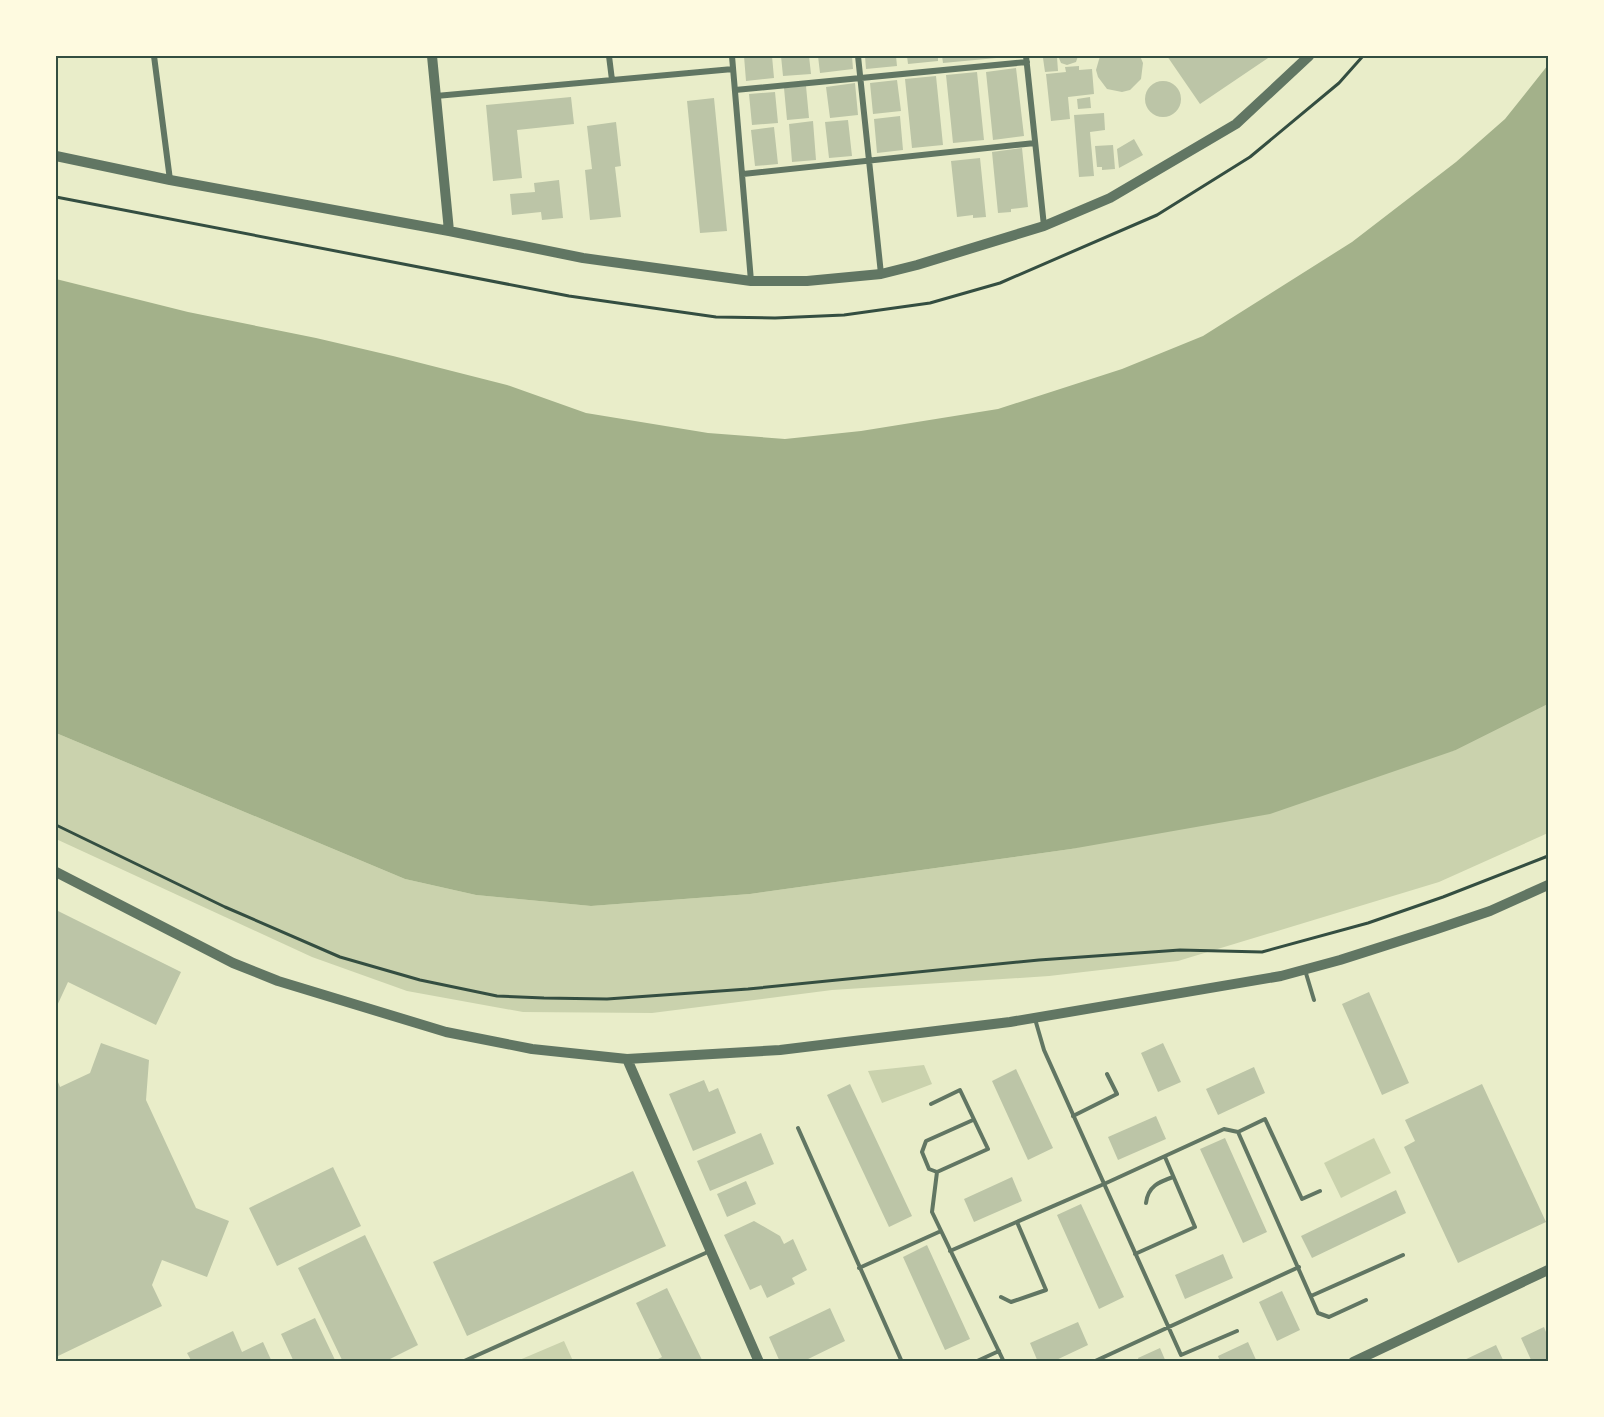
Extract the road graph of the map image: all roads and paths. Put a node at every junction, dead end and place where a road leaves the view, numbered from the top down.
1 (154, 56) edge
2 (432, 56) edge
3 (609, 56) edge
4 (732, 56) edge
5 (858, 56) edge
6 (1309, 56) edge
7 (1363, 56) edge
8 (1027, 59) edge
9 (733, 69) junction
10 (860, 78) junction
11 (612, 80) junction
12 (735, 90) junction
13 (436, 96) junction
14 (1035, 143) junction
15 (56, 156) edge
16 (869, 161) junction
17 (743, 174) junction
18 (170, 180) junction
19 (56, 197) edge
20 (1044, 226) junction
21 (449, 231) junction
22 (881, 274) junction
23 (751, 281) junction
24 (56, 825) edge
25 (1548, 856) edge
26 (56, 872) edge
27 (1548, 885) edge
28 (1305, 970) junction
29 (1314, 1000) dead end
30 (1034, 1019) junction
31 (627, 1059) junction
32 (1107, 1074) dead end
33 (931, 1104) dead end
34 (1074, 1116) junction
35 (974, 1120) junction
36 (798, 1128) dead end
37 (1238, 1132) junction
38 (1164, 1156) junction
39 (937, 1172) junction
40 (1173, 1177) junction
41 (1104, 1184) junction
42 (1320, 1191) dead end
43 (1146, 1203) dead end
44 (1017, 1222) junction
45 (941, 1231) junction
46 (710, 1251) junction
47 (950, 1251) junction
48 (1135, 1254) junction
49 (1403, 1255) dead end
50 (1299, 1267) junction
51 (859, 1268) junction
52 (1548, 1270) edge
53 (1311, 1296) junction
54 (1000, 1297) dead end
55 (1366, 1300) dead end
56 (1168, 1328) junction
57 (1237, 1331) dead end
58 (999, 1351) junction
59 (462, 1362) edge
60 (759, 1362) edge
61 (902, 1362) edge
62 (975, 1362) edge
63 (1004, 1362) edge
64 (1093, 1362) edge
65 (1353, 1362) edge

1 - 18 street
2 - 13 street
3 - 11 street
4 - 9 street
5 - 10 street
6 - 20 street
7 - 19 path
8 - 10 street
8 - 14 street
9 - 11 street
9 - 12 street
10 - 12 street
10 - 16 street
11 - 13 street
12 - 17 street
13 - 21 street
14 - 16 street
14 - 20 street
15 - 18 street
16 - 17 street
16 - 22 street
17 - 23 street
18 - 21 street
20 - 22 street
21 - 23 street
22 - 23 street
24 - 25 path
26 - 31 street
27 - 28 street
28 - 29 lane
28 - 30 street
30 - 31 street
30 - 34 lane
31 - 46 street
32 - 34 lane
33 - 35 lane
34 - 41 lane
35 - 39 lane
35 - 39 lane
36 - 51 lane
37 - 38 lane
37 - 42 lane
37 - 50 lane
38 - 40 lane
38 - 41 lane
39 - 45 lane
40 - 43 lane
40 - 48 lane
41 - 44 lane
41 - 48 lane
44 - 47 lane
44 - 54 lane
45 - 47 lane
45 - 51 lane
46 - 59 lane
46 - 60 street
47 - 58 lane
48 - 56 lane
49 - 53 lane
50 - 53 lane
50 - 56 lane
51 - 61 lane
52 - 65 street
53 - 55 lane
56 - 57 lane
56 - 64 lane
58 - 62 lane
58 - 63 lane

